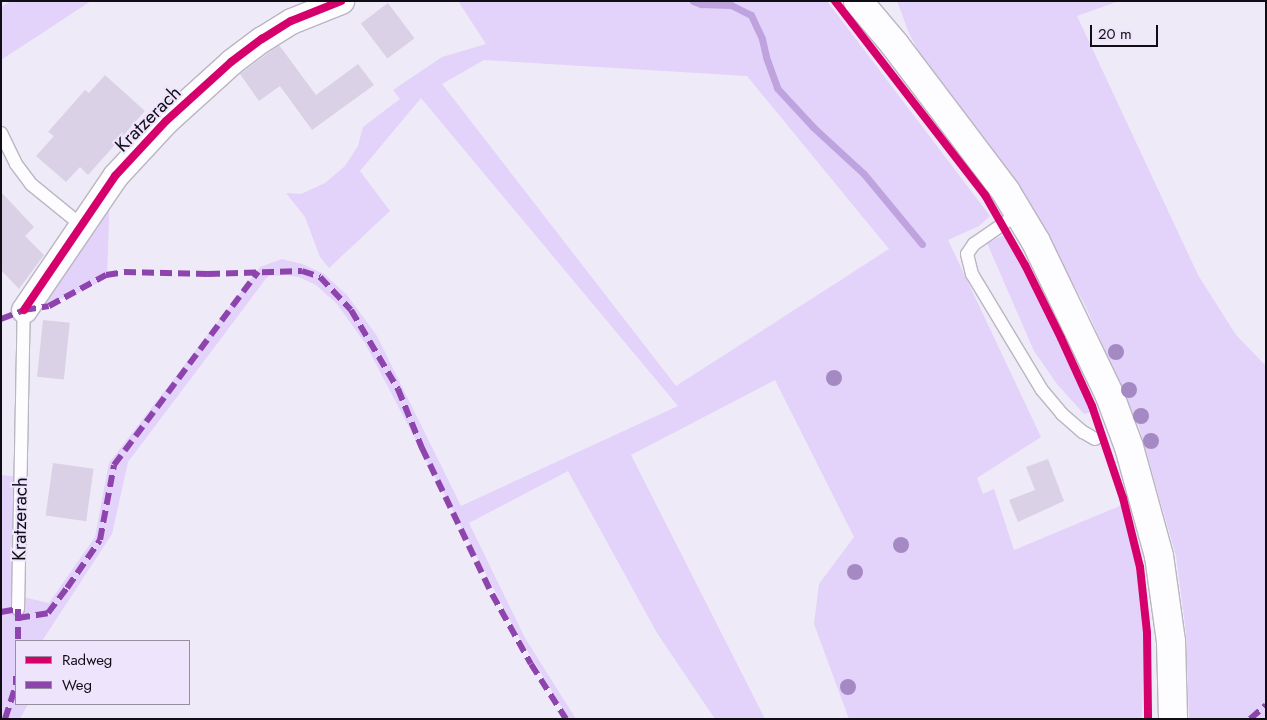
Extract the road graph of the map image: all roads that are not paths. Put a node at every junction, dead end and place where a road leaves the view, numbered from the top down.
1 (341, 1) edge
2 (858, 1) edge
3 (886, 1) edge
4 (895, 45) junction
5 (1, 133) edge
6 (1019, 213) junction
7 (80, 224) junction
8 (24, 310) joint
9 (1095, 439) dead end
10 (18, 609) dead end
11 (1173, 719) edge

1 - 7 street, Kratzerach
2 - 4 main road
3 - 4 main road
4 - 6 main road
5 - 7 lane
6 - 9 lane
6 - 11 main road
7 - 8 street, Kratzerach
8 - 10 lane, Kratzerach

